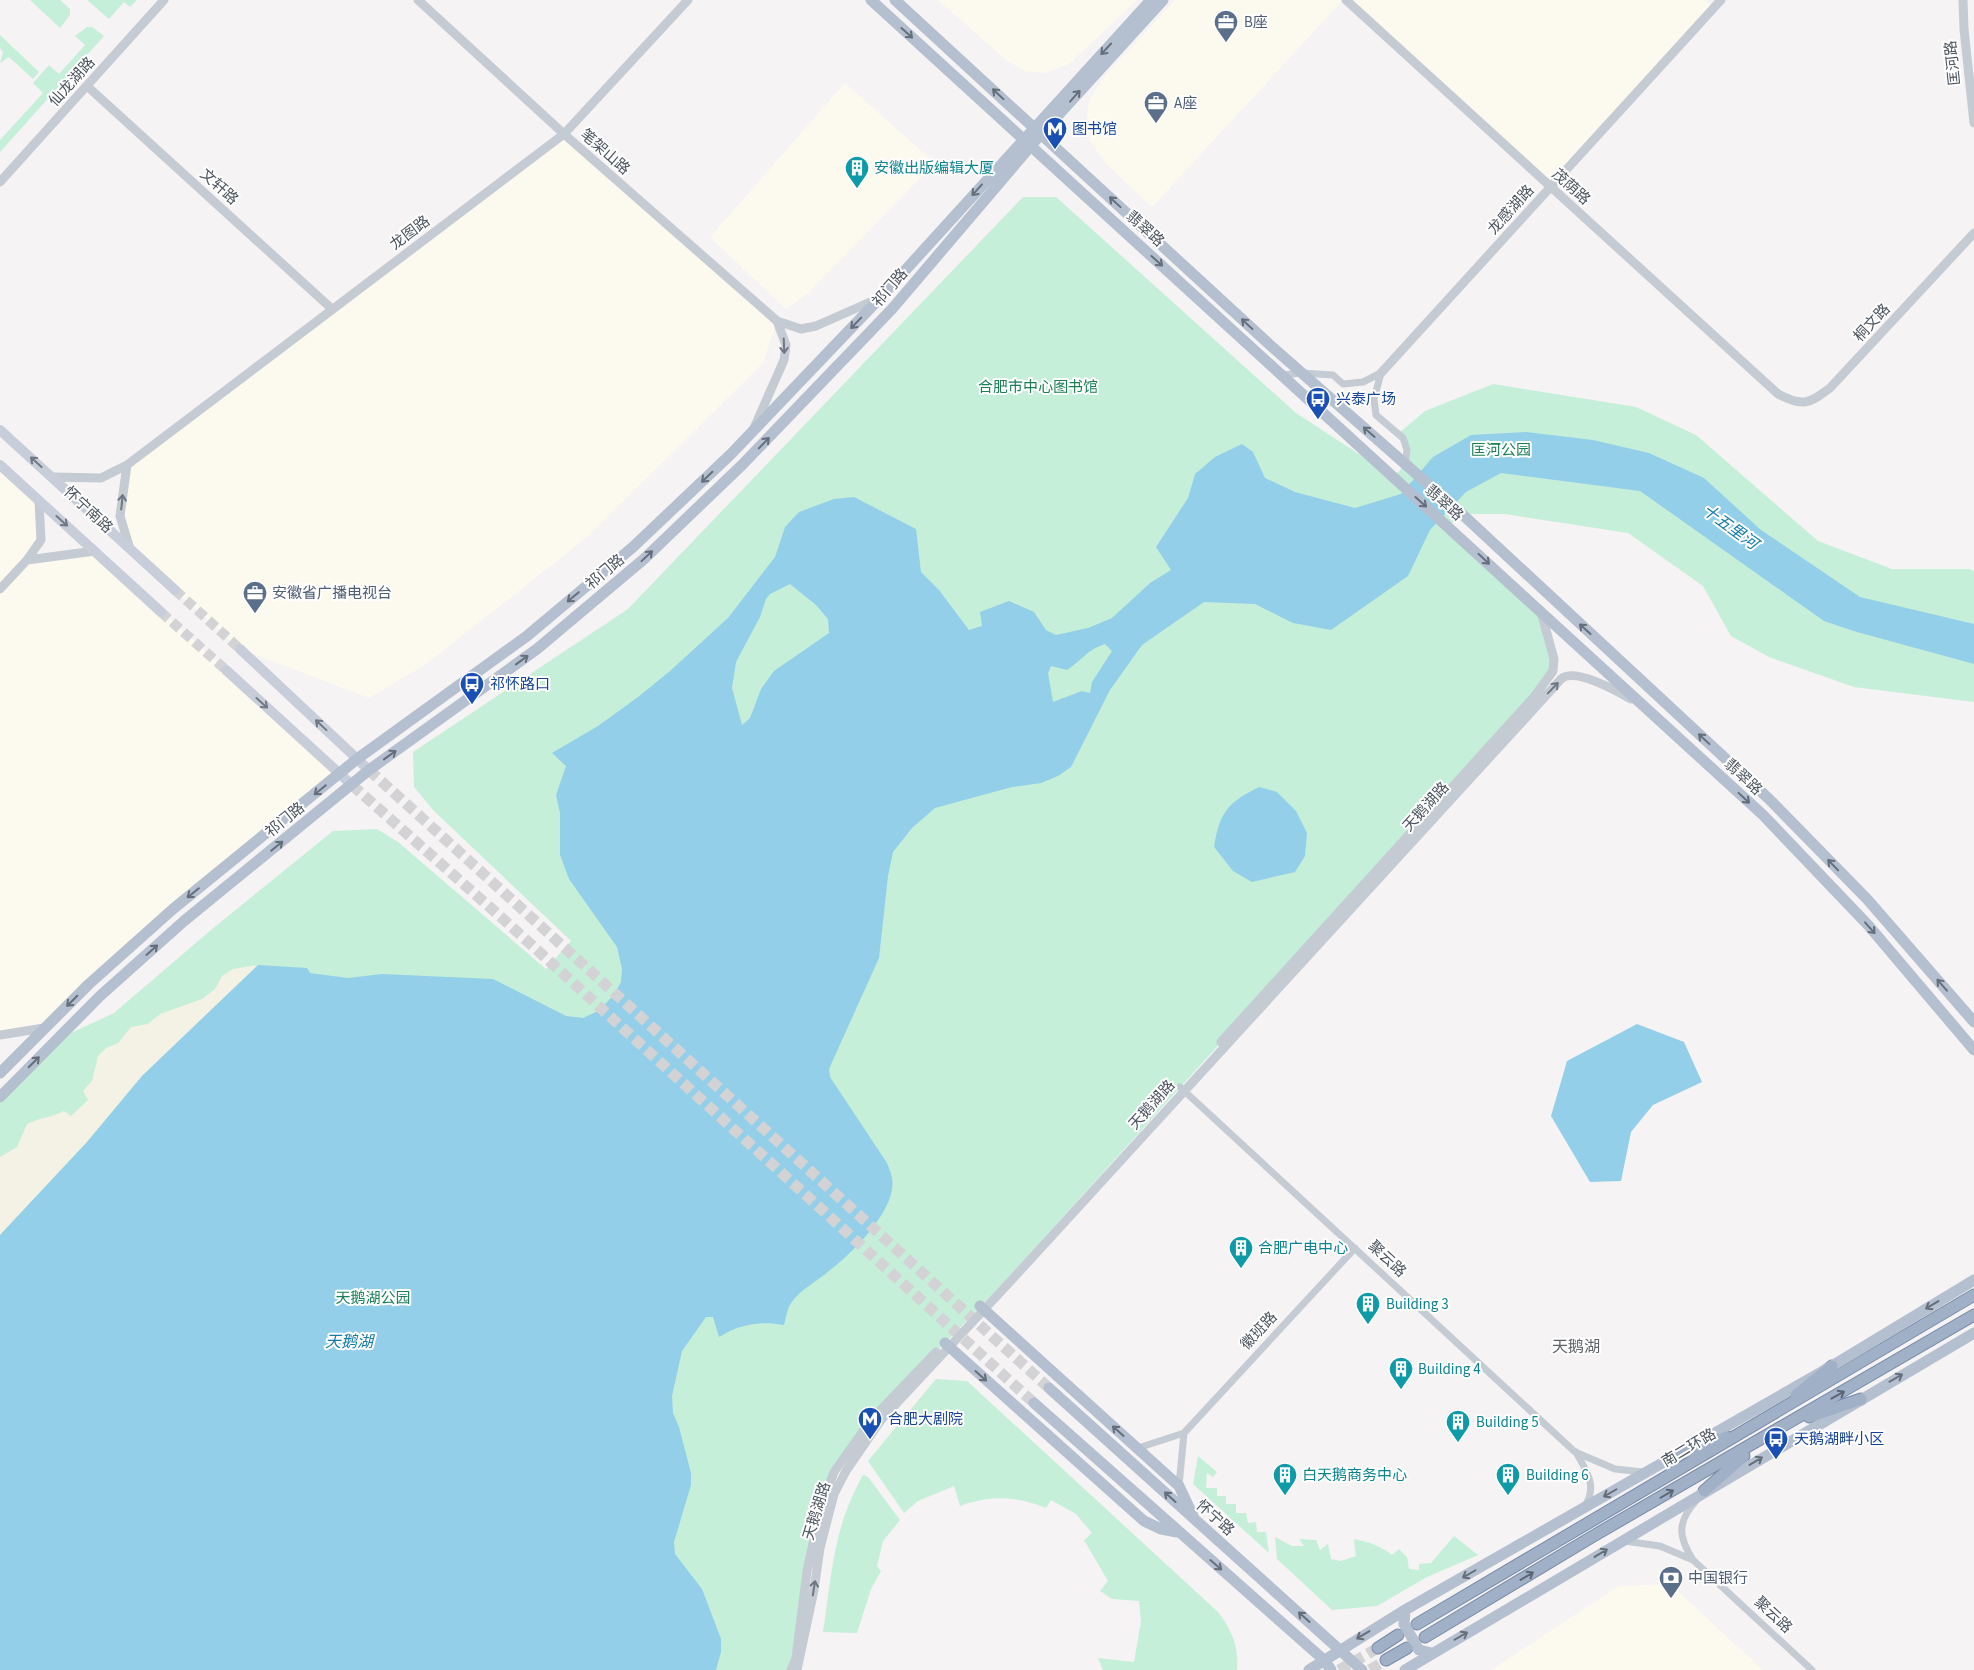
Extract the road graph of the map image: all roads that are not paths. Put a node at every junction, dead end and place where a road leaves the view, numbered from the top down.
1 (164, 0) edge
2 (418, 0) edge
3 (688, 0) edge
4 (871, 0) edge
5 (895, 0) edge
6 (1151, 0) edge
7 (1164, 0) edge
8 (1346, 0) edge
9 (1722, 0) edge
10 (1964, 0) edge
11 (87, 86) junction
12 (1974, 123) edge
13 (1037, 131) junction
14 (564, 134) junction
15 (1027, 142) junction
16 (0, 182) edge
17 (1550, 187) junction
18 (1974, 233) edge
19 (880, 298) junction
20 (332, 309) junction
21 (777, 321) junction
22 (1381, 372) junction
23 (1302, 373) junction
24 (1283, 375) junction
25 (1778, 394) joint
26 (0, 430) edge
27 (752, 431) junction
28 (1406, 464) junction
29 (0, 465) edge
30 (127, 465) junction
31 (52, 477) junction
32 (39, 501) junction
33 (130, 550) junction
34 (95, 551) junction
35 (27, 560) junction
36 (0, 589) edge
37 (175, 590) tunnel mouth
38 (161, 612) tunnel mouth
39 (1541, 612) junction
40 (240, 649) tunnel mouth
41 (226, 670) tunnel mouth
42 (1646, 708) junction
43 (357, 759) junction
44 (369, 770) junction
45 (340, 774) junction
46 (352, 785) junction
47 (1974, 1022) edge
48 (44, 1028) junction
49 (0, 1035) edge
50 (1974, 1050) edge
51 (0, 1073) edge
52 (1182, 1088) junction
53 (0, 1097) edge
54 (1355, 1248) junction
55 (1974, 1280) edge
56 (1974, 1295) edge
57 (982, 1308) junction
58 (1974, 1316) edge
59 (1974, 1333) edge
60 (947, 1345) junction
61 (1832, 1366) junction
62 (1049, 1388) tunnel mouth
63 (1861, 1399) junction
64 (1034, 1403) tunnel mouth
65 (1763, 1421) junction
66 (1752, 1428) junction
67 (1777, 1429) junction
68 (1184, 1433) junction
69 (1763, 1439) junction
70 (1138, 1448) junction
71 (1575, 1452) junction
72 (1674, 1456) junction
73 (1647, 1472) junction
74 (1178, 1486) junction
75 (1704, 1492) junction
76 (1582, 1509) junction
77 (1194, 1519) junction
78 (1179, 1533) junction
79 (1621, 1541) junction
80 (1693, 1560) junction
81 (1405, 1610) junction
82 (1417, 1624) dead end
83 (1398, 1635) dead end
84 (1425, 1637) dead end
85 (1378, 1648) tunnel mouth
86 (1407, 1648) dead end
87 (1340, 1649) junction
88 (1432, 1653) junction
89 (1324, 1660) junction
90 (1386, 1660) tunnel mouth
91 (791, 1670) edge
92 (797, 1670) edge
93 (1309, 1670) edge
94 (1331, 1670) edge
95 (1362, 1670) edge
96 (1405, 1670) edge
97 (1812, 1670) edge

1 - 11 street, 仙龙湖路
2 - 14 street, 笔架山路
3 - 14 street, 龙图路
4 -> 15 main road, 翡翠路
13 -> 5 main road, 翡翠路
6 -> 13 main road, 祁门路
13 -> 7 main road, 祁门路
8 - 17 street, 茂荫路
9 - 17 street, 龙感湖路
10 - 12 street, 匡河路
11 - 16 street, 仙龙湖路
11 - 20 street, 文轩路
13 - 15 main road, 祁门路
23 -> 13 main road, 翡翠路
14 - 20 street, 龙图路
14 - 21 street, 笔架山路
15 -> 19 main road, 祁门路
15 -> 24 main road, 翡翠路
44 -> 15 main road, 祁门路
17 - 22 street, 龙感湖路
17 - 25 street, 茂荫路
18 - 25 street, 桐文路
19 - 21 street
19 -> 27 main road, 祁门路
20 - 30 street, 龙图路
21 -> 27 street
22 - 23 street
22 - 28 street
23 - 24 street
28 -> 23 main road, 翡翠路
24 -> 39 main road, 翡翠路
31 -> 26 main road, 怀宁南路
27 -> 43 main road, 祁门路
47 -> 28 main road, 翡翠路
29 - 32 main road, 怀宁南路
30 - 31 street, 龙图路
33 -> 30 street
31 - 33 main road, 怀宁南路
32 -> 34 main road, 怀宁南路
32 - 35 street
33 - 37 main road, 怀宁南路
34 - 35 street
34 - 38 main road, 怀宁南路
35 - 36 street
39 - 42 main road, 翡翠路
39 - 52 street, 天鹅湖路
43 -> 40 main road
41 -> 45 main road
42 -> 50 main road, 翡翠路
52 -> 42 street, 天鹅湖路
43 - 44 main road
43 - 45 main road, 祁门路
44 - 46 main road, 祁门路
45 - 46 main road
45 -> 48 main road, 祁门路
53 -> 46 main road, 祁门路
48 - 49 street
48 - 51 main road, 祁门路
52 - 54 street, 聚云路
52 - 57 street, 天鹅湖路
54 - 68 street, 徽班路
54 - 71 street, 聚云路
55 -> 61 main road
56 - 65 highway, 南二环路
57 - 60 street, 天鹅湖路
70 -> 57 main road
67 -> 58 highway, 南二环路
63 -> 59 main road
60 -> 78 main road
60 - 91 street, 天鹅湖路
92 -> 60 street, 天鹅湖路
61 - 65 highway
61 - 72 main road
77 -> 62 main road, 怀宁路
63 - 67 highway
75 -> 63 main road
64 - 78 main road
65 - 66 highway, 南二环路
66 - 72 highway
66 - 82 highway, 南二环路
67 - 69 highway, 南二环路
68 - 70 street, 徽班路
68 - 74 street
69 - 75 highway
84 -> 69 highway, 南二环路
70 - 74 main road
71 - 73 street, 聚云路
71 - 76 street, 聚云路
72 - 73 main road
73 -> 76 main road
74 - 77 main road
75 - 79 main road
75 - 80 street
76 -> 81 main road
87 -> 77 main road, 怀宁路
78 -> 89 main road
79 - 80 street
88 -> 79 main road
80 - 97 street, 聚云路
81 -> 87 main road
81 - 88 main road
83 - 85 highway
86 - 90 highway
87 - 89 main road
87 - 95 main road, 怀宁路
88 - 96 main road
89 - 93 main road
89 - 94 main road

